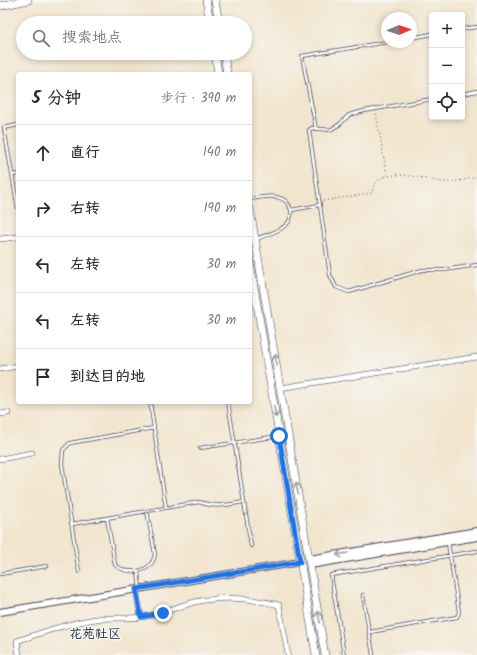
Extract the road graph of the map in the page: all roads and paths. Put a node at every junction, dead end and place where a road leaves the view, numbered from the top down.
1 (28, 0) edge
2 (206, 0) edge
3 (215, 0) edge
4 (0, 6) edge
5 (209, 16) edge
6 (218, 16) edge
7 (477, 27) edge
8 (465, 29) edge
9 (429, 35) edge
10 (417, 37) edge
11 (381, 43) edge
12 (216, 60) edge
13 (225, 60) edge
14 (218, 72) edge
15 (227, 72) edge
16 (477, 91) edge
17 (465, 93) edge
18 (429, 100) edge
19 (376, 109) junction
20 (16, 125) edge
21 (316, 129) junction
22 (12, 174) junction
23 (16, 174) edge
24 (387, 175) junction
25 (477, 177) edge
26 (16, 198) edge
27 (252, 199) edge
28 (320, 202) junction
29 (320, 206) junction
30 (291, 210) junction
31 (252, 221) edge
32 (16, 236) edge
33 (0, 239) edge
34 (255, 239) junction
35 (477, 265) edge
36 (252, 275) edge
37 (477, 357) edge
38 (16, 366) edge
39 (0, 369) edge
40 (280, 388) junction
41 (150, 404) edge
42 (228, 404) edge
43 (8, 413) dead end
44 (0, 414) edge
45 (154, 428) junction
46 (279, 436) junction
47 (234, 443) junction
48 (200, 448) dead end
49 (32, 453) dead end
50 (0, 459) edge
51 (244, 502) junction
52 (166, 508) junction
53 (147, 511) junction
54 (107, 518) junction
55 (72, 524) junction
56 (477, 531) edge
57 (477, 537) edge
58 (448, 542) junction
59 (251, 546) dead end
60 (477, 550) edge
61 (450, 555) junction
62 (300, 562) junction
63 (310, 562) junction
64 (47, 566) dead end
65 (80, 572) dead end
66 (138, 572) junction
67 (0, 574) edge
68 (138, 589) junction
69 (363, 595) dead end
70 (0, 612) edge
71 (141, 617) junction
72 (370, 632) junction
73 (19, 655) edge
74 (288, 655) edge
75 (316, 655) edge
76 (325, 655) edge
77 (344, 655) edge
78 (373, 655) edge

1 - 4 main road
2 - 5 main road
3 - 6 main road
7 - 8 lane
9 - 10 lane
11 - 21 lane
12 - 14 main road
13 - 15 main road
16 - 17 lane
18 - 19 lane
19 - 21 lane
19 - 24 path
20 - 22 lane
21 - 28 lane
22 - 23 lane
22 - 26 lane
24 - 25 path
24 - 28 path
27 - 30 lane
28 - 29 lane
29 - 30 lane
29 - 35 lane
30 - 34 lane
31 - 34 main road
32 - 33 street
40 -> 34 main road
36 -> 46 main road
37 - 40 street
38 - 39 street
63 -> 40 main road
41 - 45 lane
42 - 47 lane
43 - 44 street
45 - 52 lane
45 - 55 lane
46 - 47 lane
46 - 62 main road
47 - 48 lane
47 - 51 lane
49 - 50 street
51 - 52 lane
51 - 59 lane
52 - 53 lane
53 - 54 lane
53 - 66 lane
54 - 55 lane
54 - 66 lane
55 - 65 lane
56 -> 63 street
57 - 58 street
58 - 61 lane
58 - 63 street
60 - 61 lane
61 - 72 lane
61 - 77 lane
62 - 68 street
62 - 75 main road
76 -> 63 main road
64 - 67 lane
66 - 68 lane
68 - 70 street
68 - 71 street
69 - 72 lane
71 - 73 street
71 - 74 street
72 - 78 lane

